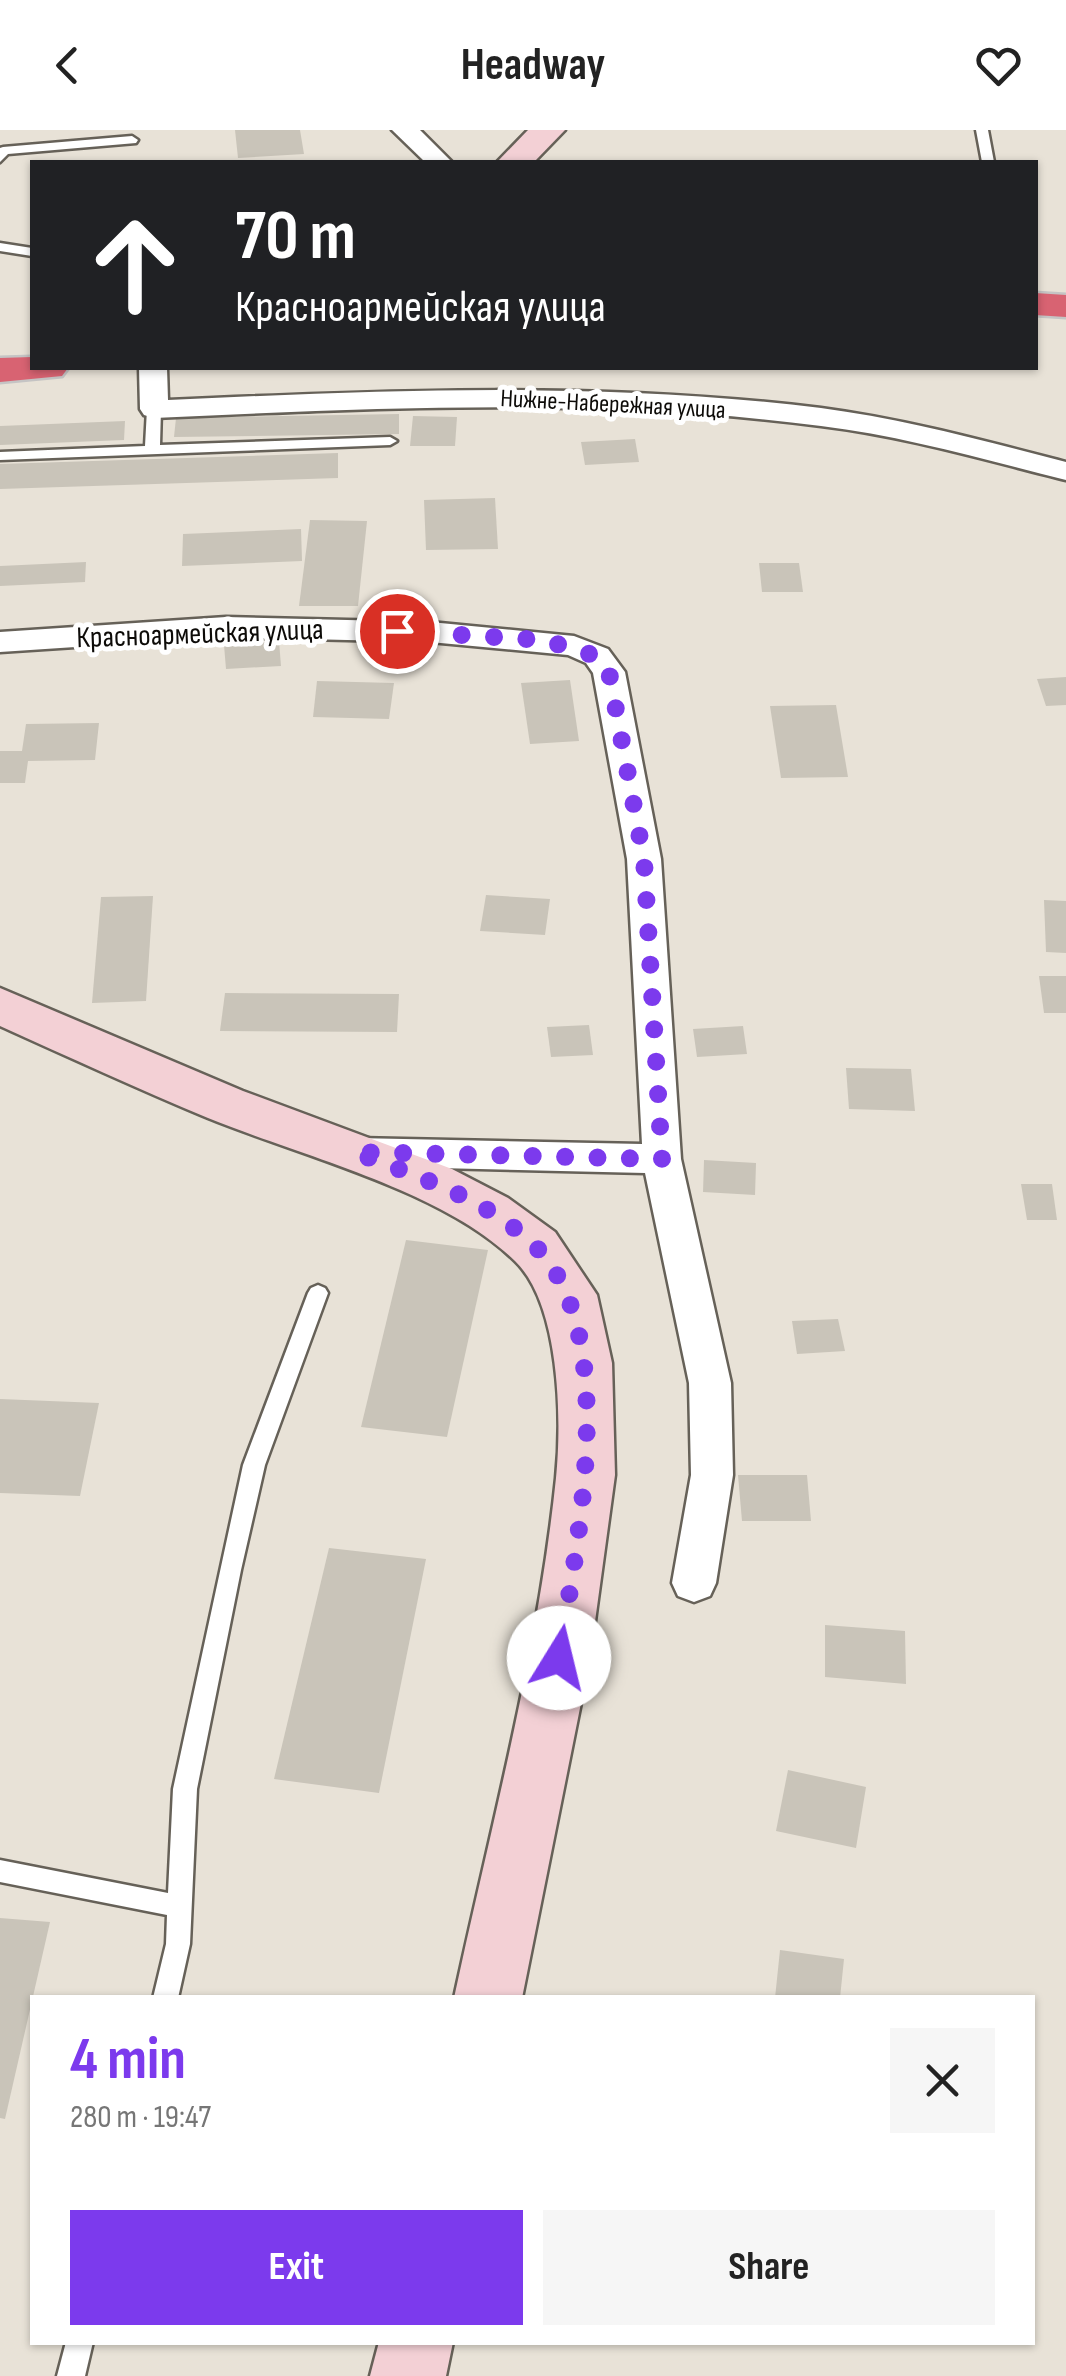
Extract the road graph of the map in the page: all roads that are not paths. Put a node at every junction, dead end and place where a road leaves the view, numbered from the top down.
1 (406, 130) edge
2 (548, 130) edge
3 (982, 130) edge
4 (132, 140) dead end
5 (0, 158) edge
6 (437, 160) edge
7 (516, 160) edge
8 (988, 160) edge
9 (0, 247) edge
10 (30, 252) edge
11 (1038, 304) edge
12 (1066, 306) edge
13 (1038, 337) edge
14 (1066, 339) edge
15 (30, 369) edge
16 (0, 370) edge
17 (153, 370) edge
18 (154, 408) junction
19 (390, 441) dead end
20 (152, 450) junction
21 (0, 456) edge
22 (1066, 471) edge
23 (0, 642) edge
24 (0, 1006) edge
25 (354, 1152) junction
26 (662, 1159) junction
27 (318, 1292) dead end
28 (694, 1583) dead end
29 (0, 1872) edge
30 (179, 1906) junction
31 (165, 1995) edge
32 (489, 1995) edge
33 (79, 2345) edge
34 (415, 2345) edge
35 (71, 2376) edge
36 (408, 2376) edge

1 - 6 street
2 - 7 street
3 - 8 lane
4 - 5 lane
9 - 10 lane
11 - 12 highway
13 - 14 highway
15 - 16 highway
17 - 18 street
18 - 20 lane
18 - 22 street, Нижне-Набережная улица
19 - 20 lane
20 - 21 lane
23 - 26 street, Красноармейская улица
24 - 25 street
25 - 26 street
25 - 32 street
26 - 28 street, Красноармейская улица
27 - 30 lane
29 - 30 lane
30 - 31 lane
33 - 35 lane
34 - 36 street

